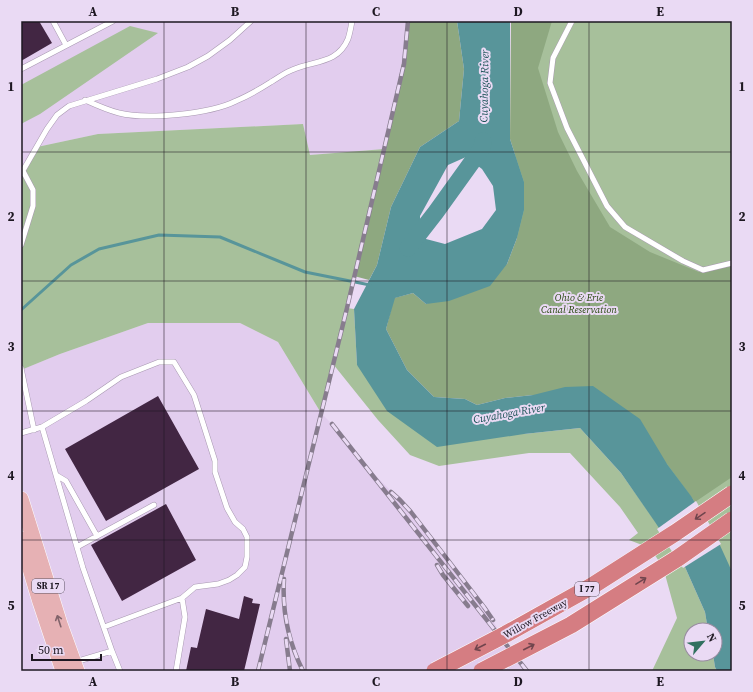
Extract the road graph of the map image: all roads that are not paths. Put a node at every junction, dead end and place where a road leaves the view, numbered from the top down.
1 (53, 21) edge
2 (113, 21) edge
3 (251, 21) edge
4 (352, 21) edge
5 (572, 21) edge
6 (66, 45) junction
7 (21, 69) edge
8 (85, 100) junction
9 (22, 172) edge
10 (21, 245) edge
11 (732, 263) edge
12 (21, 368) edge
13 (42, 427) junction
14 (34, 430) junction
15 (21, 433) edge
16 (56, 474) junction
17 (732, 494) edge
18 (21, 499) edge
19 (154, 505) dead end
20 (732, 520) edge
21 (97, 536) junction
22 (21, 540) edge
23 (77, 547) junction
24 (182, 598) junction
25 (104, 627) junction
26 (112, 651) junction
27 (69, 668) edge
28 (120, 671) edge
29 (176, 671) edge
30 (434, 671) edge
31 (482, 671) edge

1 - 6 lane
2 - 6 lane
3 - 8 lane
4 - 8 lane
5 - 11 lane
6 - 7 lane
8 - 9 lane
9 - 10 lane
12 - 14 lane
13 - 14 lane
13 - 16 lane
13 - 24 lane
14 - 15 lane
16 - 21 lane
16 - 23 lane
17 -> 30 highway, Willow Freeway / I 77, bridge
27 -> 18 main road, SR 17
19 - 21 lane
31 -> 20 highway, I 77, bridge
21 - 23 lane
22 - 27 main road, SR 17
23 - 25 lane
24 - 25 lane
24 - 29 lane
25 - 26 lane
26 - 27 lane
26 - 28 lane

